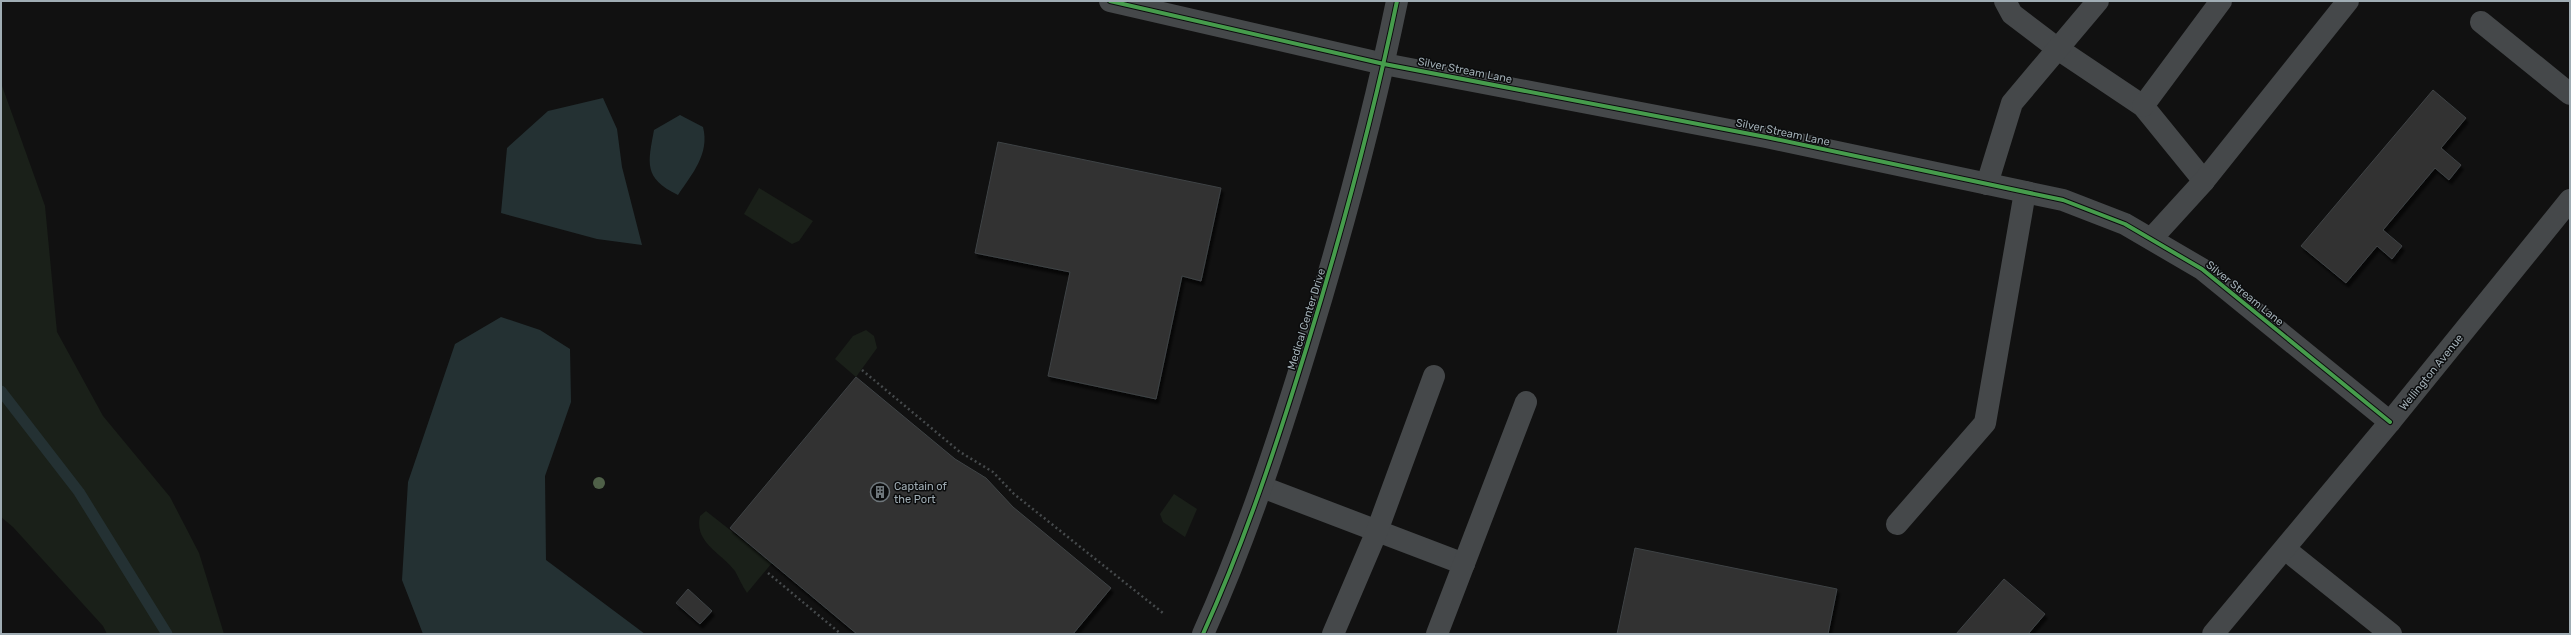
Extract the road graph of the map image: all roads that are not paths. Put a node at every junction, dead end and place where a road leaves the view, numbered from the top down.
1 (1110, 1) edge
2 (1397, 1) edge
3 (2005, 1) edge
4 (2098, 1) edge
5 (2221, 1) edge
6 (2348, 1) edge
7 (2481, 22) dead end
8 (2058, 49) junction
9 (1384, 64) junction
10 (2570, 94) edge
11 (2143, 106) junction
12 (2204, 181) junction
13 (1988, 184) junction
14 (2025, 192) junction
15 (2570, 200) edge
16 (2152, 238) junction
17 (1434, 376) dead end
18 (1526, 402) dead end
19 (2390, 422) junction
20 (1262, 487) junction
21 (1897, 524) dead end
22 (1377, 531) junction
23 (2285, 549) junction
24 (1464, 564) junction
25 (1203, 634) edge
26 (1332, 634) edge
27 (1437, 634) edge
28 (2213, 634) edge
29 (2390, 634) edge

1 - 9 street, Silver Stream Lane
2 - 9 street, Medical Center Drive
3 - 8 street
4 - 8 street
5 - 11 street
6 - 12 street
7 - 10 street
8 - 11 street
8 - 13 street
9 - 13 street, Silver Stream Lane
9 - 20 street, Medical Center Drive
11 - 12 street
12 - 16 street
13 - 14 street, Silver Stream Lane
14 - 16 street, Silver Stream Lane
14 - 21 street
15 - 19 street, Wellington Avenue
16 - 19 street, Silver Stream Lane
17 - 22 street
18 - 24 street
19 - 23 street, Wellington Avenue
20 - 22 street
20 - 25 street, Medical Center Drive
22 - 24 street
22 - 26 street
23 - 28 street, Wellington Avenue
23 - 29 street
24 - 27 street

